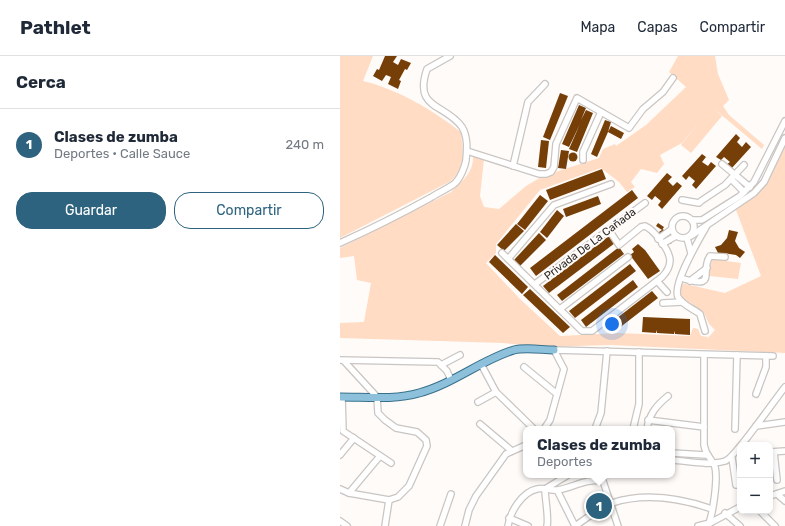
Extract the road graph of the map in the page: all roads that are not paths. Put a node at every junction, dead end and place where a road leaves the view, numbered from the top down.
1 (450, 56) edge
2 (673, 78) dead end
3 (544, 84) dead end
4 (601, 112) junction
5 (785, 121) edge
6 (785, 138) edge
7 (467, 151) junction
8 (583, 160) dead end
9 (722, 164) dead end
10 (744, 165) dead end
11 (513, 166) junction
12 (733, 177) junction
13 (611, 184) dead end
14 (750, 187) junction
15 (744, 192) junction
16 (682, 200) dead end
17 (645, 203) dead end
18 (692, 220) junction
19 (706, 225) junction
20 (672, 229) junction
21 (609, 230) junction
22 (676, 236) junction
23 (689, 237) junction
24 (658, 238) junction
25 (340, 243) edge
26 (662, 244) junction
27 (502, 253) dead end
28 (691, 253) junction
29 (628, 257) dead end
30 (725, 257) dead end
31 (508, 259) junction
32 (681, 278) junction
33 (657, 281) junction
34 (535, 284) junction
35 (667, 292) dead end
36 (682, 302) junction
37 (663, 303) dead end
38 (560, 309) junction
39 (705, 332) dead end
40 (554, 350) junction
41 (607, 351) junction
42 (639, 352) junction
43 (460, 355) dead end
44 (704, 355) junction
45 (737, 355) junction
46 (766, 356) junction
47 (773, 356) dead end
48 (342, 360) edge
49 (481, 364) junction
50 (441, 365) junction
51 (524, 366) dead end
52 (451, 380) junction
53 (785, 387) edge
54 (496, 392) junction
55 (557, 394) junction
56 (756, 394) dead end
57 (668, 396) dead end
58 (341, 397) edge
59 (377, 397) junction
60 (478, 402) dead end
61 (648, 420) junction
62 (784, 421) edge
63 (480, 424) dead end
64 (531, 426) edge
65 (546, 426) edge
66 (596, 426) edge
67 (634, 426) edge
68 (647, 426) edge
69 (756, 426) junction
70 (704, 427) junction
71 (735, 429) dead end
72 (354, 438) junction
73 (744, 442) edge
74 (523, 446) edge
75 (512, 451) junction
76 (785, 451) edge
77 (737, 452) edge
78 (773, 452) edge
79 (675, 453) edge
80 (340, 454) edge
81 (706, 454) junction
82 (380, 456) junction
83 (773, 457) edge
84 (732, 458) junction
85 (675, 460) edge
86 (713, 463) junction
87 (391, 464) dead end
88 (563, 478) edge
89 (778, 480) dead end
90 (736, 485) dead end
91 (340, 489) edge
92 (545, 489) junction
93 (557, 490) junction
94 (785, 491) edge
95 (349, 493) junction
96 (451, 494) dead end
97 (777, 494) junction
98 (773, 495) edge
99 (389, 500) junction
100 (785, 501) edge
101 (611, 503) junction
102 (737, 508) edge
103 (712, 509) junction
104 (725, 513) junction
105 (763, 514) edge
106 (509, 518) junction
107 (340, 521) edge
108 (709, 524) edge
109 (348, 526) edge
110 (385, 526) edge
111 (440, 526) edge
112 (464, 526) edge
113 (508, 526) edge
114 (528, 526) edge
115 (546, 526) edge
116 (575, 526) edge
117 (618, 526) edge
118 (698, 526) edge
119 (740, 526) edge
120 (776, 526) edge

1 - 7 street
2 - 4 street
3 - 11 street
4 - 8 street
4 - 11 street
5 - 14 street
6 - 19 street
7 - 11 street
7 - 25 street
9 - 12 street
10 - 12 street
12 - 14 street
12 - 15 street
12 - 16 street
13 - 31 street
14 - 15 street
15 - 18 street
17 - 21 street, Privada De La Cañada
18 - 20 street
18 - 23 street
19 - 23 street
19 - 28 street
20 - 22 street
20 - 24 street
21 - 24 street, Privada De La Cañada
21 - 34 street, Privada De La Cañada
22 - 23 street
22 - 26 street
23 - 28 street
24 - 26 street, Privada De La Cañada
26 - 33 street, Privada De La Cañada
27 - 31 street, Privada De La Cañada
28 - 32 street
29 - 38 street
30 - 32 street
31 - 34 street, Privada De La Cañada
32 - 36 street
33 - 35 street
33 - 38 street, Privada De La Cañada
34 - 38 street, Privada De La Cañada
36 - 37 street
36 - 39 street
40 - 41 street
40 - 49 main road
40 - 55 street
41 - 42 street
41 - 66 street
42 - 44 street
42 - 67 street
43 - 50 street
44 - 45 street
44 - 70 street
45 - 46 street
45 - 71 street
46 - 47 street
46 - 56 street
48 - 50 street
48 - 59 street
49 - 52 main road
49 - 54 street
50 - 52 street
51 - 55 street
52 - 59 main road
53 - 69 street
54 - 60 street
54 - 64 street
55 - 65 street
57 - 61 street
58 - 59 main road
58 - 72 street
59 - 99 street
61 - 68 street
61 - 70 street
62 - 69 street
63 - 75 street
69 - 73 street
70 - 81 street
72 - 80 street
72 - 82 street
74 - 75 street
75 - 112 street
76 - 78 street
77 - 84 street
79 - 81 street
81 - 86 street
82 - 87 street
82 - 95 street
83 - 89 street
84 - 86 street
84 - 90 street
85 - 86 street
86 - 103 street
88 - 92 street
91 - 95 street
92 - 93 street
92 - 106 street
92 - 115 street
93 - 101 street
93 - 116 street
94 - 97 street
95 - 99 street
96 - 111 street
97 - 98 street
97 - 100 street
99 - 110 street
101 - 103 street
101 - 116 street
101 - 117 street
102 - 104 street
103 - 108 street
104 - 108 street
104 - 119 street
105 - 120 street
106 - 113 street
106 - 114 street
107 - 109 street
108 - 118 street

